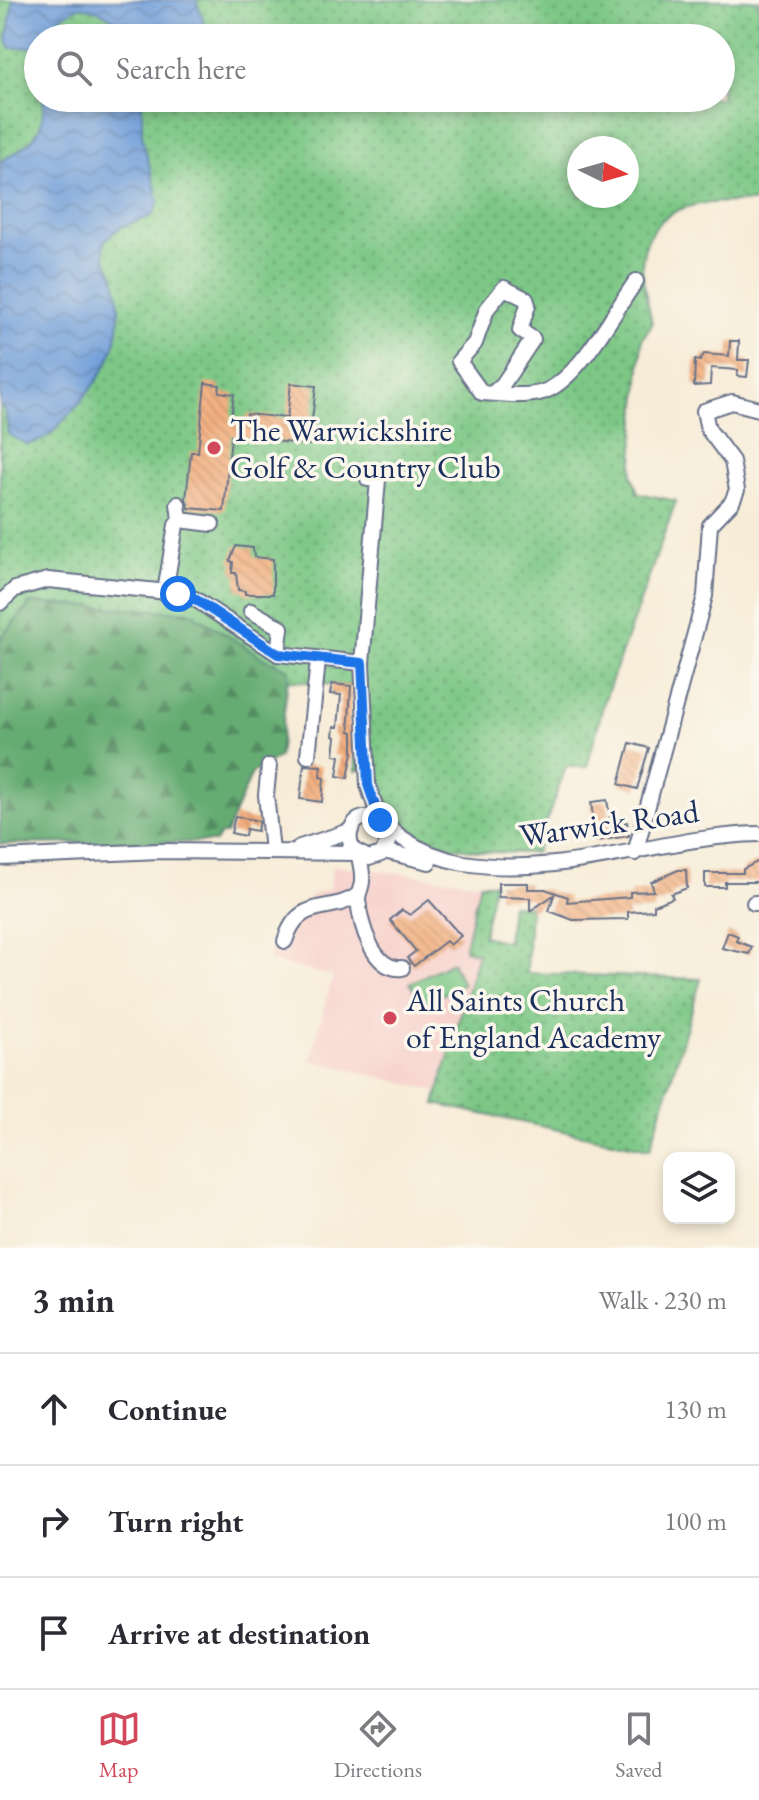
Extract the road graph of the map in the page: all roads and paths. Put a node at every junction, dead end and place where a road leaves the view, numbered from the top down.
1 (636, 281) dead end
2 (493, 393) junction
3 (759, 409) edge
4 (368, 479) dead end
5 (212, 524) dead end
6 (165, 592) junction
7 (0, 603) edge
8 (251, 611) dead end
9 (278, 654) junction
10 (318, 661) junction
11 (362, 663) junction
12 (308, 756) dead end
13 (269, 766) dead end
14 (368, 785) junction
15 (383, 823) junction
16 (352, 827) junction
17 (759, 834) edge
18 (276, 851) junction
19 (381, 853) junction
20 (635, 853) junction
21 (358, 854) junction
22 (0, 858) edge
23 (466, 863) junction
24 (363, 876) junction
25 (358, 895) junction
26 (285, 941) dead end
27 (402, 968) dead end

1 - 2 street
2 - 2 street
3 - 20 street
4 - 11 street
5 - 6 street
6 - 7 street
6 - 9 street
8 - 9 street
9 - 10 street
10 - 11 street
10 - 12 street
11 - 14 street
13 - 18 street
14 - 15 street
14 - 16 street
15 - 16 street
15 - 19 street
15 - 23 street, Warwick Road
16 - 18 street
16 - 21 street
17 - 20 street, Warwick Road
18 - 21 street
18 - 22 street
19 - 21 street
19 - 23 street, Warwick Road
19 - 24 street
20 - 23 street, Warwick Road
21 - 24 street
24 - 25 street
25 - 26 street
25 - 27 street

